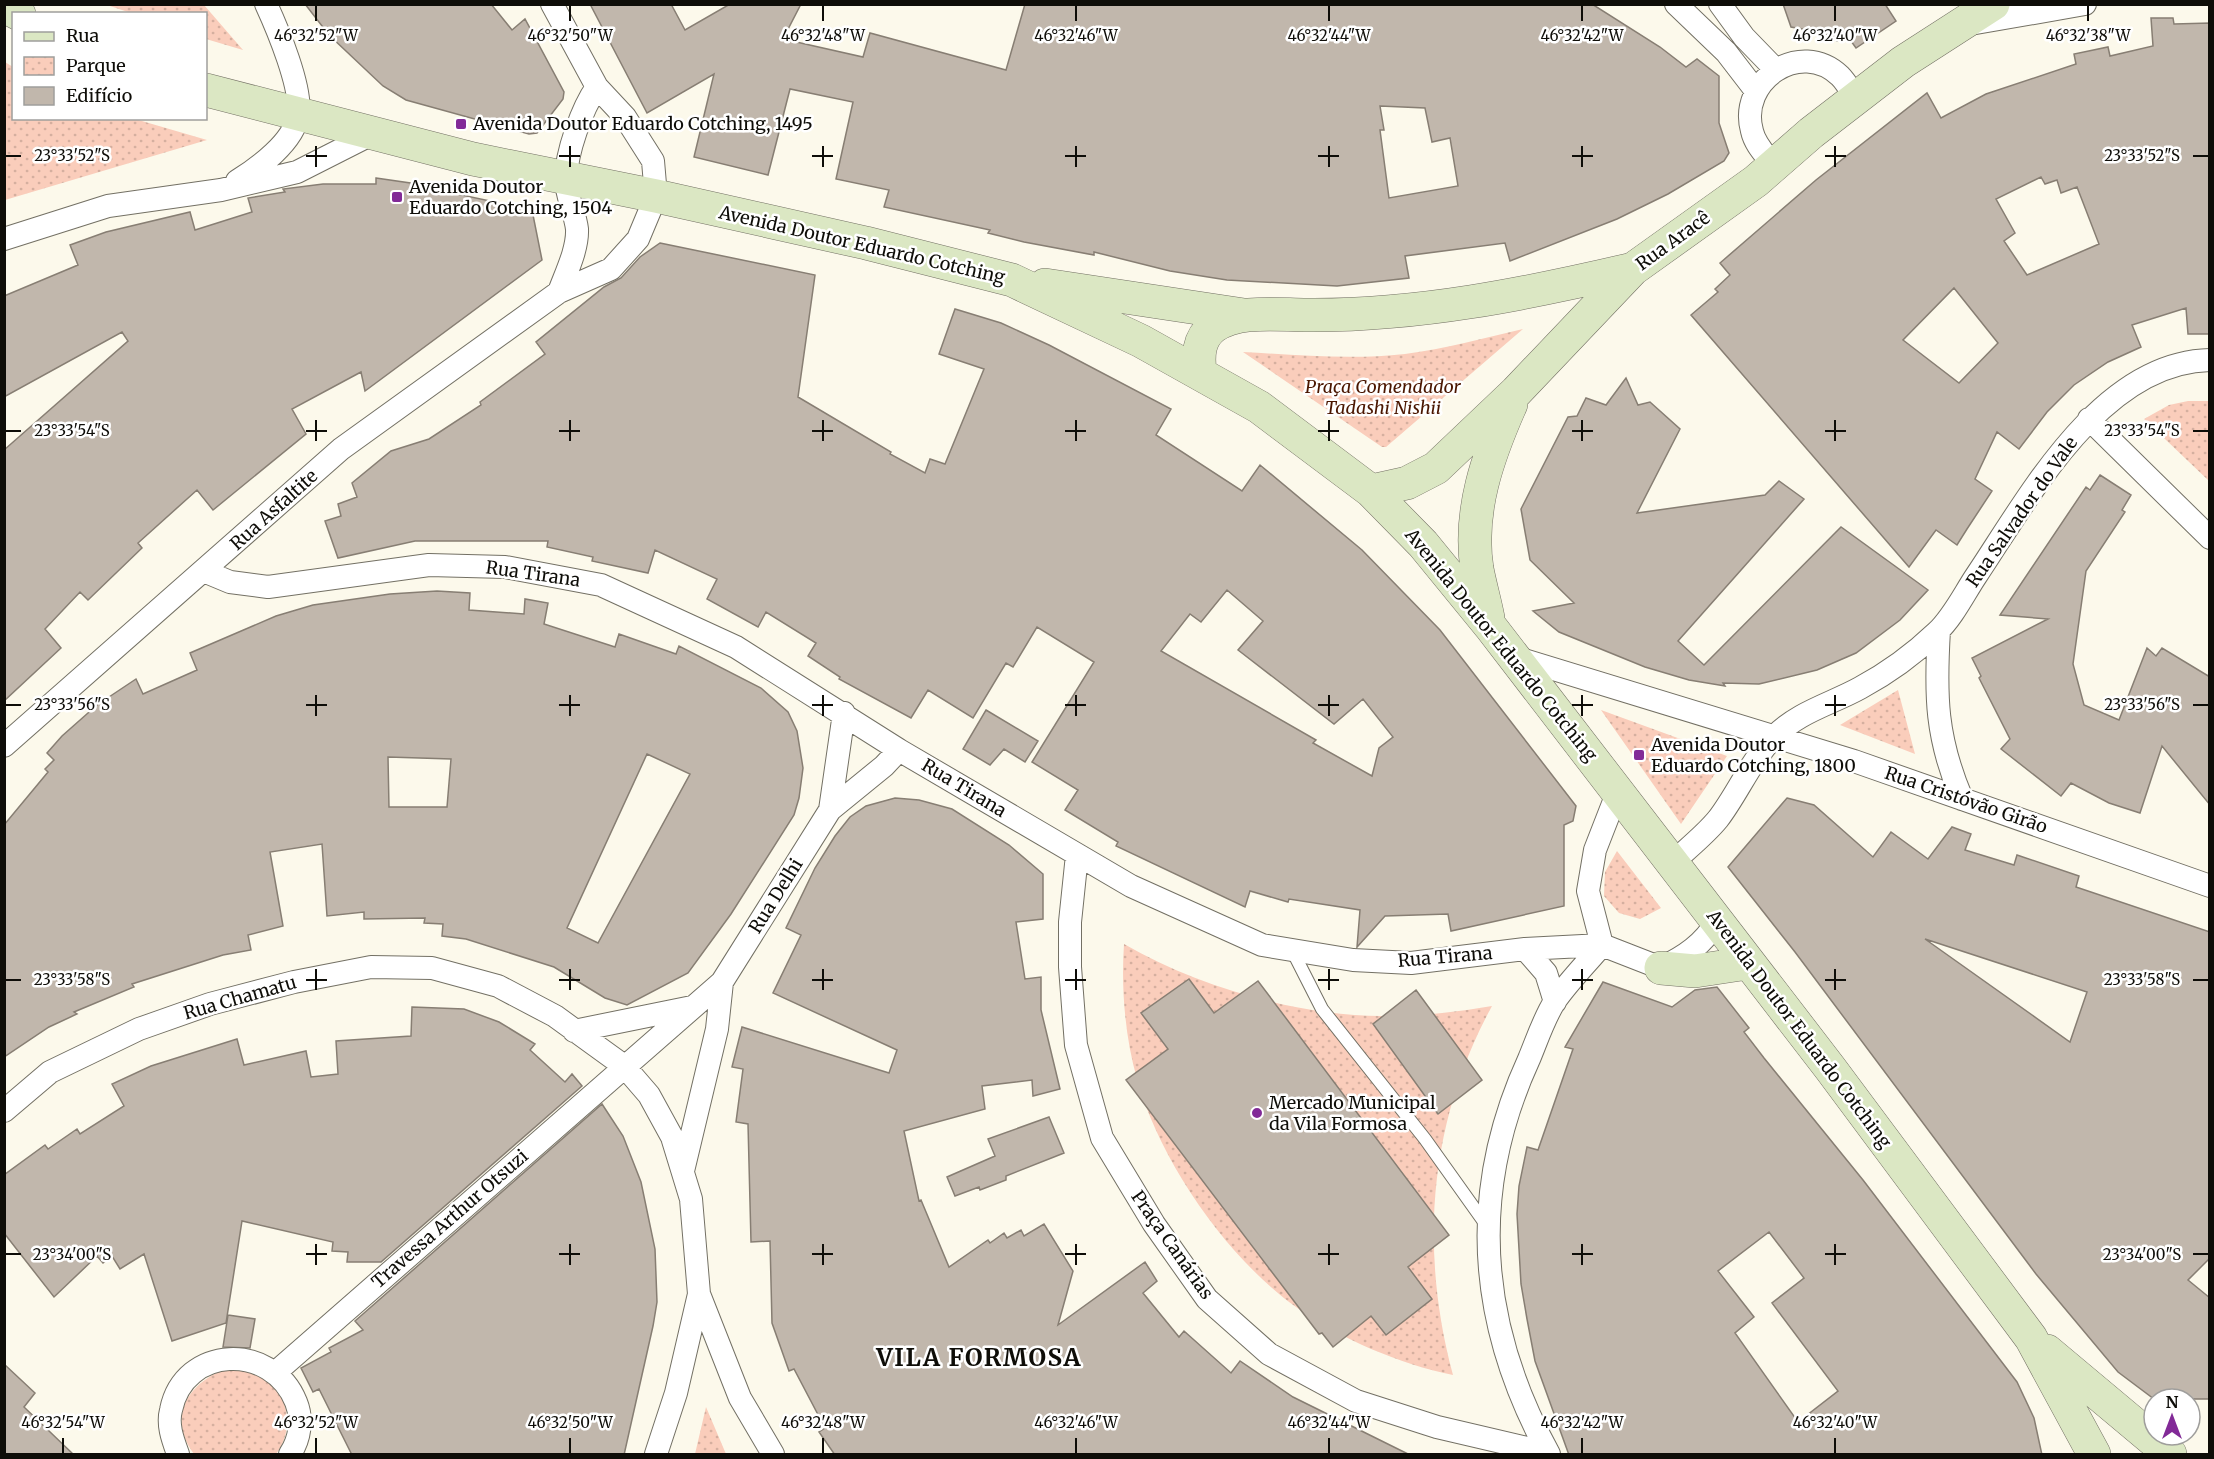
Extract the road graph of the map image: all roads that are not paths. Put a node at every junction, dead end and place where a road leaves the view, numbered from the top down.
1 (266, 4) edge
2 (552, 4) edge
3 (1676, 4) edge
4 (1720, 4) edge
5 (1993, 4) edge
6 (2085, 4) edge
7 (1959, 26) junction
8 (1775, 69) junction
9 (597, 87) junction
10 (207, 90) edge
11 (1756, 91) junction
12 (1856, 98) junction
13 (298, 115) junction
14 (372, 134) junction
15 (1774, 166) junction
16 (566, 178) junction
17 (221, 190) junction
18 (656, 196) junction
19 (4, 239) edge
20 (1633, 269) junction
21 (1012, 280) junction
22 (559, 292) junction
23 (1244, 315) junction
24 (2210, 360) edge
25 (1200, 373) junction
26 (1516, 392) junction
27 (2089, 419) junction
28 (1371, 491) junction
29 (2210, 538) edge
30 (206, 572) junction
31 (1490, 626) junction
32 (1939, 630) junction
33 (1514, 657) junction
34 (844, 713) junction
35 (1773, 737) junction
36 (4, 746) edge
37 (899, 750) junction
38 (1618, 791) junction
39 (1962, 799) junction
40 (830, 810) junction
41 (1077, 855) junction
42 (1672, 863) junction
43 (2210, 886) edge
44 (1716, 921) junction
45 (1602, 945) junction
46 (1525, 949) junction
47 (1293, 952) junction
48 (1748, 963) junction
49 (1661, 968) junction
50 (722, 982) junction
51 (1555, 1002) junction
52 (694, 1007) junction
53 (574, 1031) junction
54 (624, 1066) junction
55 (4, 1111) edge
56 (683, 1173) junction
57 (1487, 1227) junction
58 (699, 1294) junction
59 (2031, 1338) junction
60 (276, 1372) junction
61 (1548, 1454) edge
62 (178, 1455) edge
63 (290, 1455) edge
64 (656, 1455) edge
65 (773, 1455) edge
66 (2094, 1455) edge
67 (2169, 1455) edge

1 - 13 street
2 - 9 street
3 - 11 street
4 - 8 street
5 - 7 main road, Rua Aracê
6 - 7 street
7 - 12 main road, Rua Aracê
8 - 11 street
8 - 12 street
9 - 16 street
9 - 18 street
10 - 13 main road, Avenida Doutor Eduardo Cotching
11 - 15 street
12 - 15 main road, Rua Aracê
13 - 14 main road, Avenida Doutor Eduardo Cotching
13 - 17 street
14 - 16 main road, Avenida Doutor Eduardo Cotching
14 - 17 street
15 - 20 main road, Rua Aracê
16 - 18 main road, Avenida Doutor Eduardo Cotching
16 - 22 street
17 - 19 street
18 - 21 main road, Avenida Doutor Eduardo Cotching
18 - 22 street, Rua Asfaltite
20 - 23 main road
20 - 26 main road, Rua Aracê
21 - 23 main road
21 - 25 main road, Avenida Doutor Eduardo Cotching
22 - 30 street, Rua Asfaltite
23 - 25 main road
24 - 27 street, Rua Salvador do Vale
25 - 28 main road, Avenida Doutor Eduardo Cotching
26 - 28 main road, Rua Aracê
26 - 31 main road
27 - 29 street
27 - 32 street, Rua Salvador do Vale
28 - 31 main road, Avenida Doutor Eduardo Cotching
30 - 34 street, Rua Tirana
30 - 36 street, Rua Asfaltite
31 - 33 main road, Avenida Doutor Eduardo Cotching
32 - 35 street, Rua Salvador do Vale
32 - 39 street
33 - 35 street, Rua Cristóvão Girão
33 - 38 main road, Avenida Doutor Eduardo Cotching
34 - 37 street, Rua Tirana
34 - 40 street, Rua Delhi
35 - 39 street, Rua Cristóvão Girão
35 - 42 street
37 - 40 street, Rua Delhi
37 - 41 street, Rua Tirana
38 - 42 main road, Avenida Doutor Eduardo Cotching
38 - 45 street
39 - 43 street, Rua Cristóvão Girão
40 - 50 street, Rua Delhi
41 - 47 street, Rua Tirana
41 - 61 street, Praça Canárias
42 - 44 main road, Avenida Doutor Eduardo Cotching
44 - 48 main road, Avenida Doutor Eduardo Cotching
44 - 49 street
45 - 46 street, Rua Tirana
45 - 49 street, Rua Tirana
45 - 51 street, Praça Canárias
46 - 47 street, Rua Tirana
46 - 51 street
47 - 57 lane
48 - 49 main road
48 - 59 main road, Avenida Doutor Eduardo Cotching
50 - 52 street, Rua Delhi
50 - 56 street, Rua Delhi
51 - 57 street, Praça Canárias
52 - 53 street
52 - 54 street, Rua Delhi
53 - 54 street, Rua Chamatu
53 - 55 street, Rua Chamatu
54 - 56 street, Rua Chamatu
54 - 60 street, Travessa Arthur Otsuzi
56 - 58 street, Rua Chamatu
57 - 61 street, Praça Canárias
58 - 64 street
58 - 65 street
59 - 66 main road, Avenida Doutor Eduardo Cotching
59 - 67 main road, Avenida Doutor Eduardo Cotching
60 - 62 street
60 - 63 street

